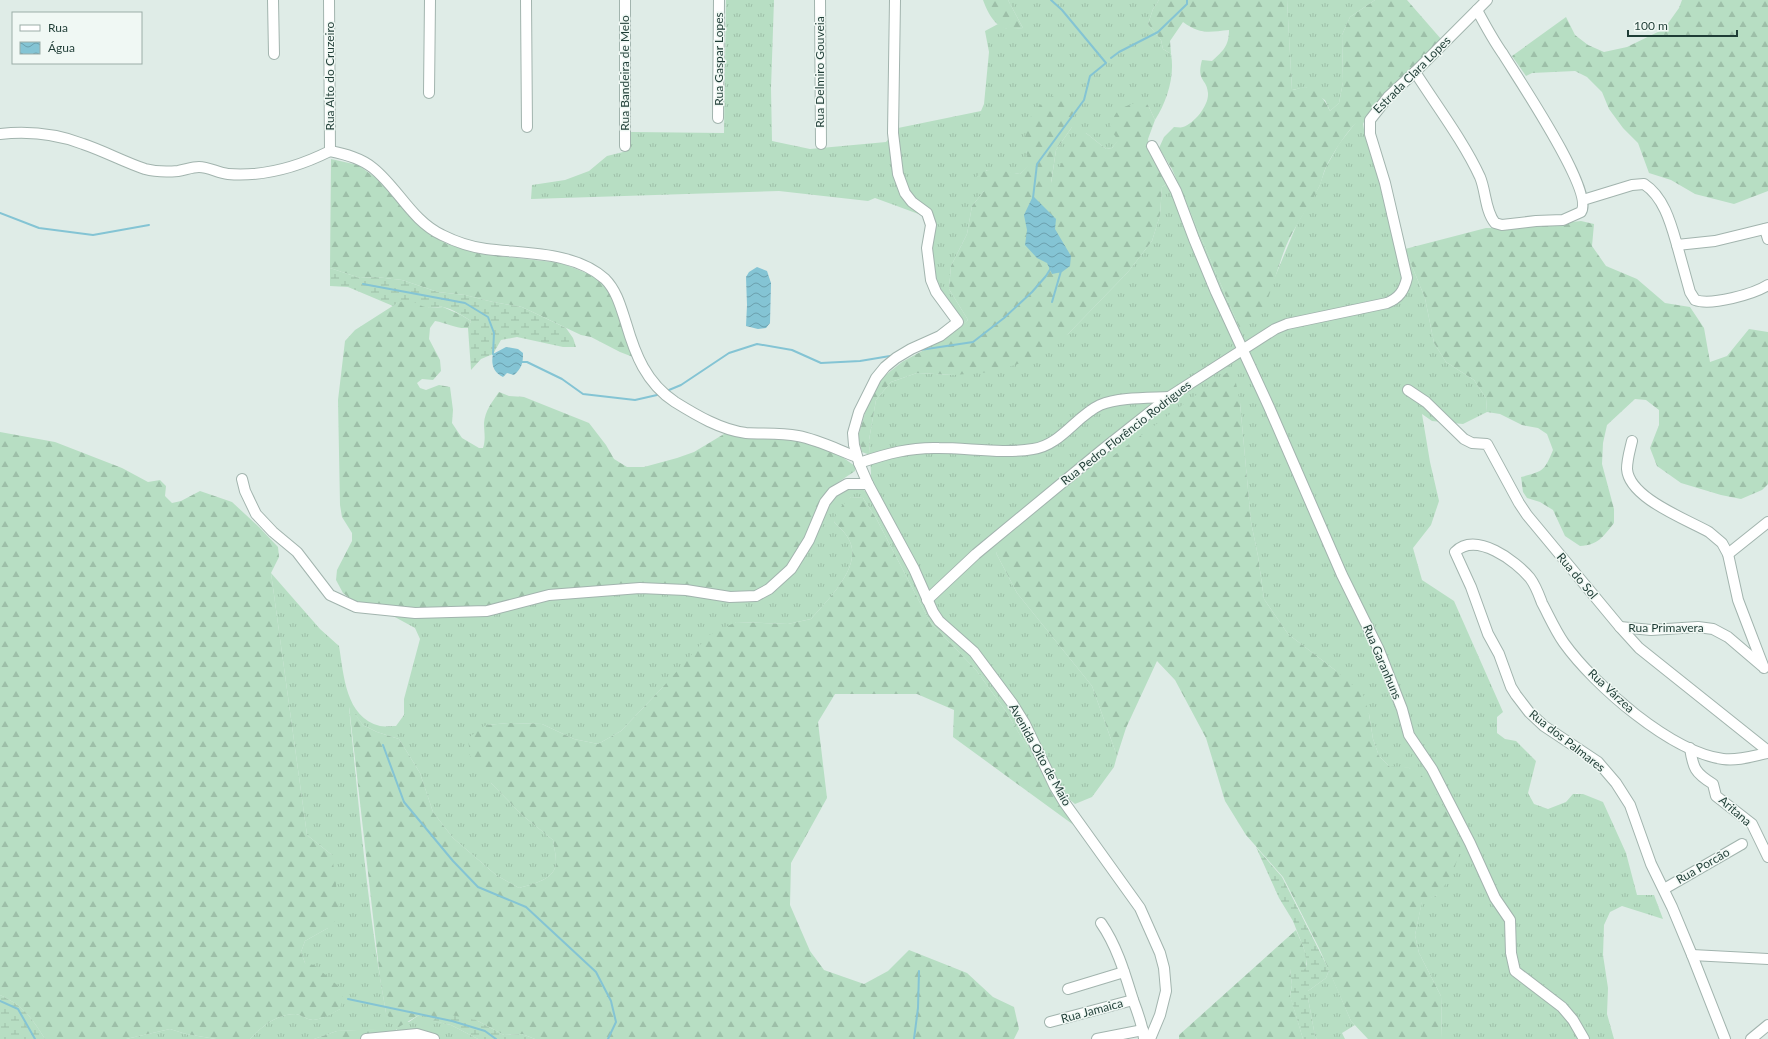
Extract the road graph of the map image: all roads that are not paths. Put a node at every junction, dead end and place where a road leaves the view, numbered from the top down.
1 (273, 0) edge
2 (329, 0) edge
3 (430, 0) edge
4 (526, 0) edge
5 (625, 0) edge
6 (719, 0) edge
7 (820, 0) edge
8 (895, 0) edge
9 (1487, 0) edge
10 (1477, 10) junction
11 (274, 54) dead end
12 (1415, 72) junction
13 (429, 93) dead end
14 (718, 118) dead end
15 (527, 127) dead end
16 (0, 134) edge
17 (821, 144) dead end
18 (625, 146) dead end
19 (1152, 146) dead end
20 (330, 151) junction
21 (1583, 205) junction
22 (1767, 228) edge
23 (1768, 239) edge
24 (1677, 245) junction
25 (1407, 278) joint
26 (1768, 285) edge
27 (1243, 351) junction
28 (1408, 390) dead end
29 (1169, 397) junction
30 (1632, 442) dead end
31 (858, 460) junction
32 (242, 479) dead end
33 (868, 484) junction
34 (1768, 522) edge
35 (1455, 553) joint
36 (1728, 554) junction
37 (927, 600) junction
38 (1620, 627) junction
39 (1766, 670) edge
40 (1690, 748) junction
41 (1768, 752) edge
42 (1742, 844) dead end
43 (1768, 857) edge
44 (1664, 889) junction
45 (1101, 923) dead end
46 (1692, 955) junction
47 (1768, 959) edge
48 (1124, 972) junction
49 (1068, 989) dead end
50 (1134, 1000) junction
51 (1050, 1022) dead end
52 (1768, 1025) edge
53 (1143, 1035) edge
54 (366, 1039) edge
55 (434, 1039) edge
56 (1097, 1039) edge
57 (1150, 1039) edge
58 (1584, 1039) edge
59 (1725, 1039) edge
60 (1751, 1039) edge

1 - 11 street
2 - 20 street, Rua Alto do Cruzeiro
3 - 13 street
4 - 15 street
5 - 18 street, Rua Bandeira de Melo
6 - 14 street, Rua Gaspar Lopes
7 - 17 street, Rua Delmiro Gouveia
8 - 31 street, Avenida Oito de Maio
9 - 10 street, Estrada Clara Lopes
10 - 12 street, Estrada Clara Lopes
10 - 21 street
12 - 21 street
12 - 25 street, Estrada Clara Lopes
16 - 20 street
19 - 27 street, Rua Garanhuns
20 - 31 street
21 - 24 street
22 - 23 street
22 - 24 street
24 - 26 street
25 - 27 street, Rua Pedro Florêncio Rodrigues
27 - 29 street, Rua Pedro Florêncio Rodrigues
27 - 58 street, Rua Garanhuns
28 - 38 street, Rua do Sol
29 - 31 street
29 - 37 street, Rua Pedro Florêncio Rodrigues
30 - 36 street
31 - 33 street, Avenida Oito de Maio
32 - 33 street
33 - 37 street, Avenida Oito de Maio
34 - 36 street
35 - 40 street, Rua Várzea
35 - 44 street, Rua dos Palmares
36 - 39 street
37 - 57 street, Avenida Oito de Maio
38 - 39 street, Rua Primavera
38 - 41 street, Rua do Sol
40 - 41 street, Rua Várzea
40 - 43 street, Aritana
42 - 44 street, Rua Porcão
44 - 46 street, Rua dos Palmares
45 - 48 street
46 - 47 street
46 - 59 street, Rua dos Palmares
48 - 49 street
48 - 50 street
50 - 51 street, Rua Jamaica
50 - 53 street
52 - 60 street
53 - 56 street
54 - 55 street

